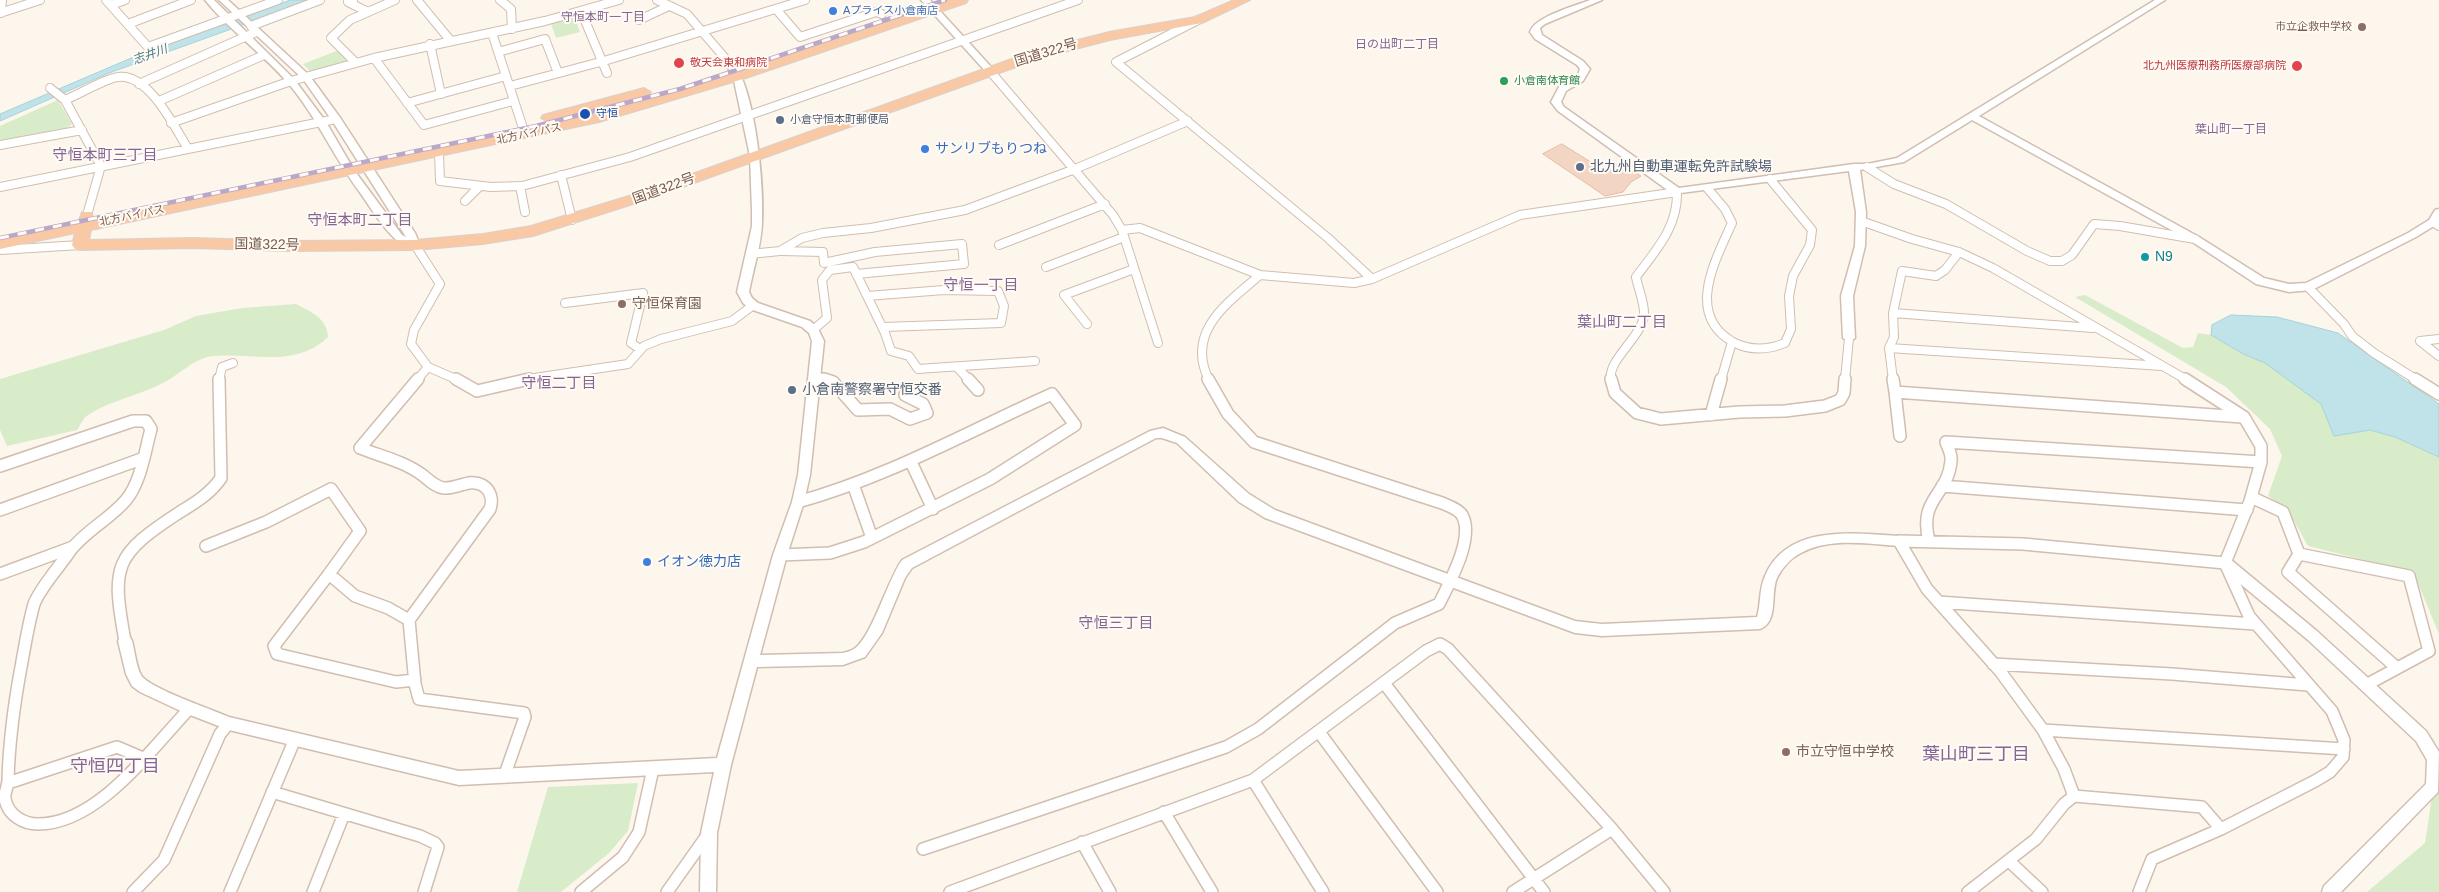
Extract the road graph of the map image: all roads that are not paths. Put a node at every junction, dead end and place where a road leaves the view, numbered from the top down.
1 (2, 0) edge
2 (40, 0) edge
3 (126, 0) edge
4 (191, 0) edge
5 (209, 0) edge
6 (223, 0) edge
7 (278, 0) edge
8 (320, 0) edge
9 (352, 0) edge
10 (395, 0) edge
11 (416, 0) edge
12 (500, 0) edge
13 (619, 0) edge
14 (657, 0) edge
15 (805, 0) edge
16 (962, 0) edge
17 (1078, 0) edge
18 (1244, 0) edge
19 (1598, 0) edge
20 (2161, 0) edge
21 (795, 1) edge
22 (108, 3) edge
23 (928, 3) edge
24 (669, 6) junction
25 (776, 9) junction
26 (581, 11) junction
27 (368, 12) junction
28 (0, 13) edge
29 (882, 14) junction
30 (241, 15) junction
31 (228, 20) junction
32 (639, 20) dead end
33 (1198, 20) junction
34 (128, 24) junction
35 (252, 27) junction
36 (512, 28) junction
37 (703, 32) junction
38 (241, 33) junction
39 (492, 33) junction
40 (450, 40) junction
41 (964, 40) junction
42 (430, 44) junction
43 (498, 52) junction
44 (264, 55) junction
45 (374, 58) junction
46 (604, 61) junction
47 (356, 63) junction
48 (735, 70) junction
49 (990, 71) junction
50 (558, 73) junction
51 (607, 73) dead end
52 (506, 76) junction
53 (306, 77) junction
54 (292, 81) junction
55 (140, 84) junction
56 (510, 86) junction
57 (52, 89) dead end
58 (440, 94) junction
59 (63, 98) junction
60 (159, 101) junction
61 (513, 101) junction
62 (407, 103) junction
63 (747, 116) junction
64 (1972, 116) junction
65 (336, 119) junction
66 (1188, 121) junction
67 (321, 122) junction
68 (171, 123) junction
69 (522, 125) junction
70 (82, 130) junction
71 (0, 145) edge
72 (188, 149) junction
73 (439, 153) junction
74 (755, 156) junction
75 (363, 163) junction
76 (101, 166) junction
77 (345, 166) junction
78 (1854, 167) junction
79 (1867, 167) junction
80 (1075, 169) junction
81 (561, 175) junction
82 (1770, 179) junction
83 (520, 186) junction
84 (0, 187) edge
85 (478, 187) junction
86 (1708, 189) junction
87 (1677, 192) junction
88 (466, 201) dead end
89 (1105, 204) junction
90 (525, 212) dead end
91 (2439, 212) edge
92 (572, 220) junction
93 (86, 221) junction
94 (1861, 221) junction
95 (2436, 224) edge
96 (0, 233) edge
97 (1123, 233) junction
98 (2195, 239) junction
99 (0, 244) edge
100 (80, 245) junction
101 (415, 245) junction
102 (999, 245) dead end
103 (0, 250) edge
104 (780, 251) junction
105 (1959, 252) junction
106 (750, 254) junction
107 (1046, 267) dead end
108 (1134, 269) junction
109 (856, 274) junction
110 (1260, 275) junction
111 (1372, 279) junction
112 (2308, 287) junction
113 (867, 296) junction
114 (565, 303) dead end
115 (752, 306) junction
116 (1893, 313) junction
117 (1087, 324) dead end
118 (883, 327) junction
119 (2097, 328) junction
120 (813, 330) junction
121 (1849, 338) joint
122 (2439, 339) edge
123 (1732, 342) junction
124 (1158, 343) dead end
125 (1889, 348) junction
126 (640, 349) junction
127 (2439, 356) edge
128 (1035, 361) dead end
129 (233, 363) dead end
130 (958, 366) junction
131 (2163, 366) junction
132 (428, 367) junction
133 (816, 376) junction
134 (978, 390) dead end
135 (1895, 392) junction
136 (905, 394) dead end
137 (2439, 394) edge
138 (1712, 415) junction
139 (2244, 417) junction
140 (1900, 436) dead end
141 (144, 458) junction
142 (911, 462) junction
143 (2261, 462) junction
144 (0, 466) edge
145 (854, 486) junction
146 (1942, 486) junction
147 (2251, 497) junction
148 (798, 502) junction
149 (933, 509) junction
150 (0, 510) edge
151 (2247, 510) junction
152 (872, 538) junction
153 (1899, 540) junction
154 (1929, 540) junction
155 (74, 546) junction
156 (206, 546) dead end
157 (2298, 554) junction
158 (780, 555) junction
159 (2225, 563) junction
160 (0, 574) edge
161 (328, 574) junction
162 (1451, 579) junction
163 (1938, 602) junction
164 (410, 620) junction
165 (2255, 624) junction
166 (125, 641) joint
167 (752, 661) junction
168 (1993, 664) junction
169 (2398, 668) junction
170 (415, 680) junction
171 (1384, 683) junction
172 (2308, 685) junction
173 (2366, 685) junction
174 (190, 708) junction
175 (229, 723) junction
176 (2042, 730) junction
177 (1319, 732) junction
178 (295, 739) junction
179 (2344, 750) junction
180 (143, 758) junction
181 (724, 765) junction
182 (653, 769) junction
183 (504, 777) junction
184 (1253, 780) junction
185 (8, 783) junction
186 (272, 792) junction
187 (2074, 796) junction
188 (1164, 812) junction
189 (344, 814) junction
190 (1612, 829) junction
191 (2221, 829) junction
192 (709, 833) junction
193 (1082, 842) junction
194 (923, 849) dead end
195 (2009, 862) junction
196 (1534, 879) junction
197 (133, 892) edge
198 (230, 892) edge
199 (313, 892) edge
200 (424, 892) edge
201 (581, 892) edge
202 (667, 892) edge
203 (708, 892) edge
204 (950, 892) edge
205 (1110, 892) edge
206 (1212, 892) edge
207 (1324, 892) edge
208 (1437, 892) edge
209 (1513, 892) edge
210 (1544, 892) edge
211 (1664, 892) edge
212 (1968, 892) edge
213 (2042, 892) edge
214 (2139, 892) edge
215 (2330, 892) edge

1 - 28 street
2 - 28 street
3 - 22 street
4 - 34 street
5 - 31 street
6 - 30 street
7 - 30 street
8 - 35 street
9 - 27 street
10 - 27 street
11 - 40 street
12 - 36 street
13 - 26 street
14 - 24 street
15 - 21 street
16 - 23 highway, 北方バイパス
17 - 41 street
18 - 33 highway, 国道322号
19 - 87 street
20 - 64 street
21 - 25 street
22 - 34 street
23 - 29 highway, 北方バイパス
23 - 41 street
23 - 48 highway, 北方バイパス
24 - 32 street
24 - 37 street
25 - 29 street
25 - 37 street
26 - 36 street
26 - 46 street
27 - 47 street
29 - 48 highway, 北方バイパス
30 - 31 street
30 - 35 street
31 - 34 street
31 - 38 street
33 - 49 highway, 国道322号
33 - 66 street
35 - 38 street
35 - 53 street
36 - 39 street
37 - 46 street
37 - 48 street
38 - 44 street
38 - 55 street
39 - 40 street
39 - 43 street
40 - 42 street
41 - 49 street
41 - 63 street
42 - 45 street
42 - 58 street
43 - 50 street
43 - 52 street
44 - 54 street
44 - 60 street
45 - 47 street
45 - 62 street
46 - 50 street
46 - 51 street
47 - 53 street
48 - 63 street
48 - 69 highway, 北方バイパス
48 - 73 highway, 北方バイパス
49 - 74 highway, 国道322号
49 - 80 street
50 - 56 street
52 - 56 street
52 - 58 street
53 - 54 street
53 - 65 street
54 - 67 street
54 - 68 street
55 - 59 street
55 - 60 street
56 - 61 street
57 - 59 street
58 - 62 street
59 - 70 street
60 - 68 street
61 - 62 street
61 - 69 street
63 - 74 street
63 - 81 street
64 - 79 street
64 - 98 street
65 - 67 street
65 - 75 street
66 - 80 street
66 - 111 street
67 - 72 street
67 - 77 street
68 - 72 street
69 - 75 highway, 北方バイパス
70 - 71 street
70 - 76 street
72 - 76 street
73 - 75 highway, 北方バイパス
73 - 85 street
74 - 92 highway, 国道322号
74 - 106 street
75 - 77 highway, 北方バイパス
75 - 101 street
76 - 84 street
76 - 93 street
77 - 93 highway, 北方バイパス
77 - 101 street
78 - 79 street
78 - 82 street
78 - 94 street
79 - 98 street
80 - 89 street
80 - 104 street
81 - 83 street
81 - 92 street
82 - 86 street
82 - 123 street
83 - 85 street
83 - 90 street
85 - 88 street
86 - 87 street
86 - 123 street
87 - 111 street
87 - 138 street
89 - 97 street
89 - 102 street
91 - 95 street
92 - 101 highway, 国道322号
93 - 96 highway
93 - 99 highway
93 - 100 highway
94 - 105 street
94 - 121 street
95 - 112 street
97 - 107 street
97 - 108 street
97 - 110 street
98 - 112 street
100 - 101 highway, 国道322号
100 - 103 street
101 - 132 street
104 - 106 street
104 - 109 street
105 - 116 street
105 - 119 street
106 - 115 street
108 - 117 street
108 - 124 street
109 - 113 street
109 - 120 street
110 - 111 street
110 - 162 street
112 - 137 street
113 - 118 street
113 - 118 street
114 - 126 street
115 - 120 street
115 - 126 street
116 - 119 street
116 - 125 street
118 - 130 street
119 - 131 street
120 - 133 street
121 - 138 street
122 - 127 street
123 - 138 street
125 - 131 street
125 - 135 street
126 - 132 street
128 - 130 street
129 - 166 street
130 - 134 street
131 - 139 street
132 - 164 street
133 - 136 street
133 - 148 street
135 - 139 street
135 - 140 street
139 - 143 street
141 - 144 street
141 - 150 street
141 - 155 street
142 - 145 street
142 - 149 street
142 - 149 street
143 - 146 street
143 - 147 street
145 - 148 street
145 - 152 street
146 - 151 street
146 - 154 street
147 - 151 street
147 - 157 street
148 - 158 street
149 - 152 street
151 - 159 street
152 - 158 street
153 - 154 street
153 - 162 street
153 - 163 street
154 - 159 street
155 - 160 street
155 - 185 street
156 - 161 street
157 - 169 street
157 - 169 street
158 - 167 street
159 - 165 street
159 - 173 street
161 - 164 street
161 - 170 street
162 - 167 street
162 - 194 street
163 - 165 street
163 - 168 street
164 - 170 street
165 - 172 street
166 - 174 street
167 - 181 street
168 - 172 street
168 - 176 street
169 - 173 street
170 - 183 street
171 - 177 street
171 - 190 street
171 - 196 street
172 - 179 street
173 - 215 street
174 - 175 street
174 - 180 street
175 - 178 street
175 - 197 street
176 - 179 street
176 - 187 street
177 - 184 street
177 - 208 street
178 - 183 street
178 - 186 street
179 - 191 street
180 - 185 street
180 - 185 street
181 - 182 street
181 - 192 street
182 - 183 street
182 - 201 street
184 - 188 street
184 - 207 street
186 - 189 street
186 - 198 street
187 - 191 street
187 - 195 street
188 - 193 street
188 - 206 street
189 - 199 street
189 - 200 street
190 - 196 street
190 - 211 street
191 - 214 street
192 - 202 street
192 - 203 street
193 - 204 street
193 - 205 street
195 - 212 street
195 - 213 street
196 - 209 street
196 - 210 street

